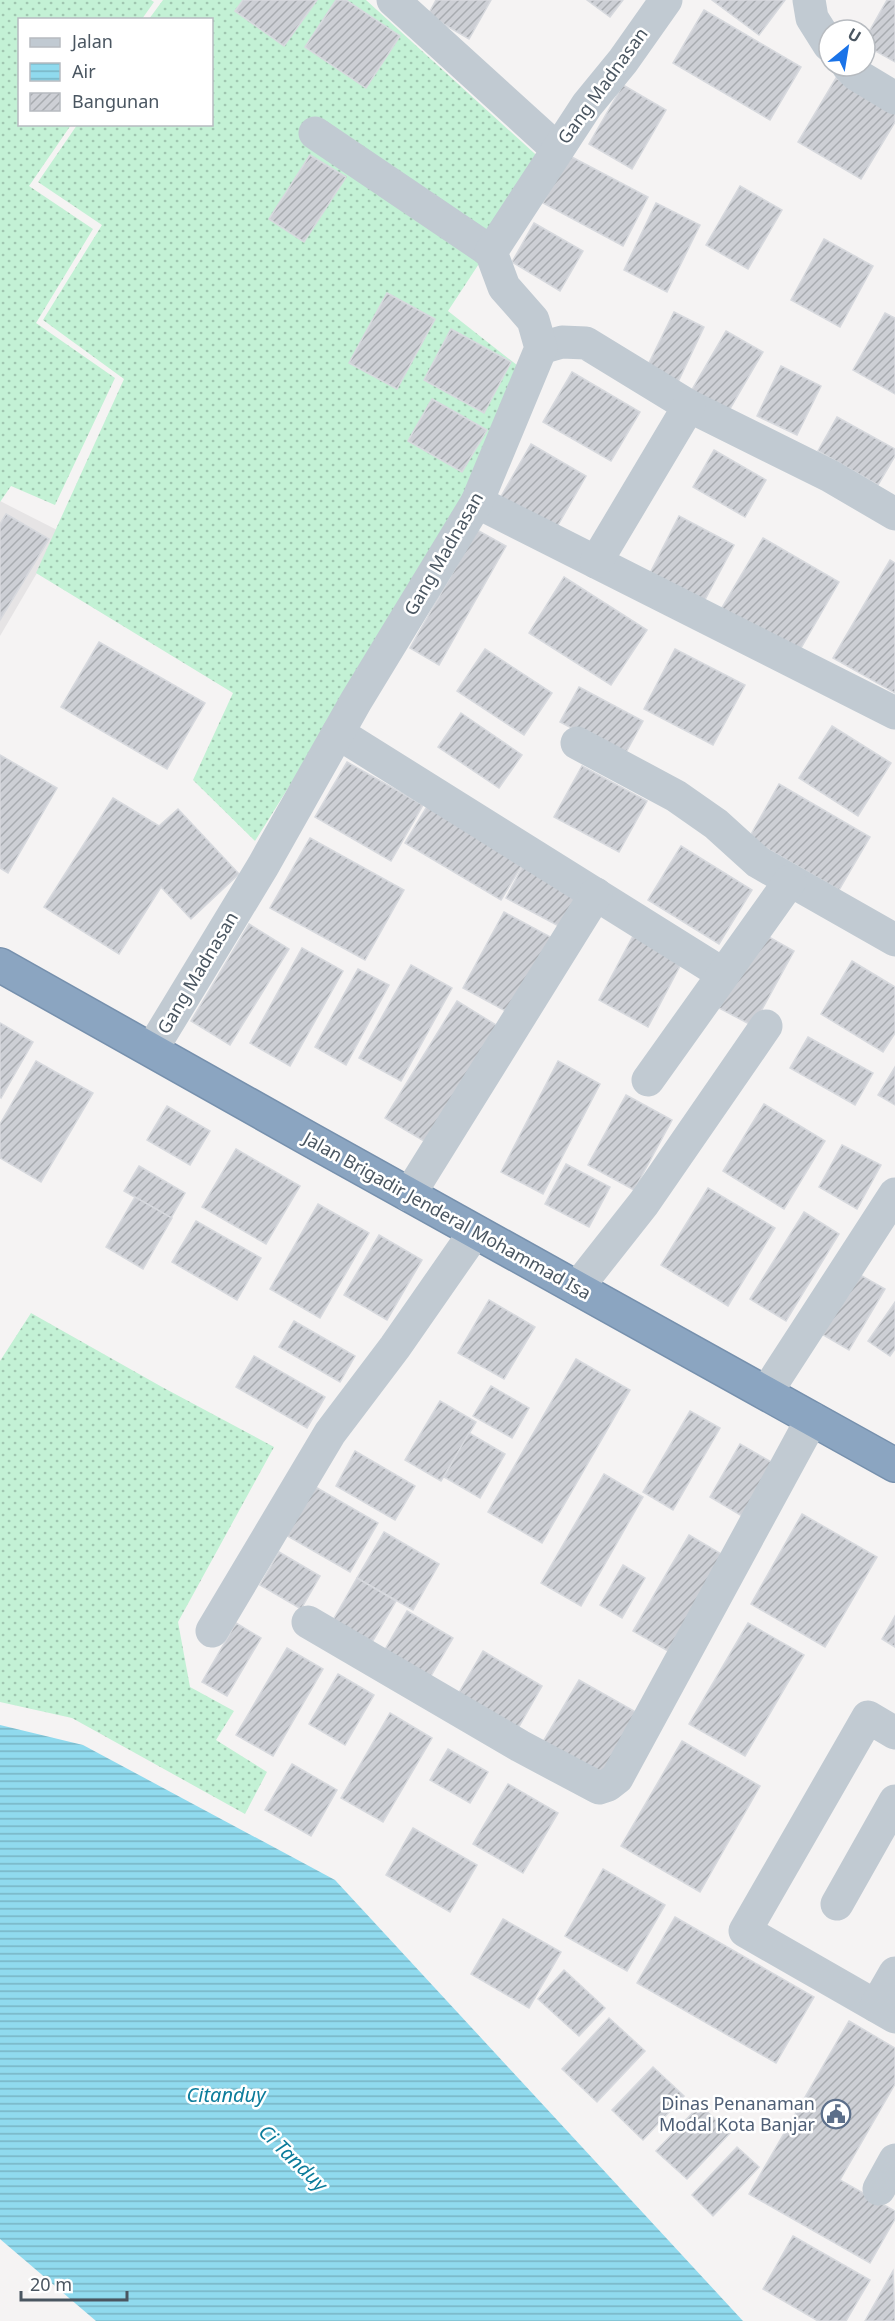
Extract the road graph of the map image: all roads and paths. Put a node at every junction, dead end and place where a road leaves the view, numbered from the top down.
1 (393, 0) edge
2 (666, 0) edge
3 (809, 0) edge
4 (817, 26) edge
5 (863, 78) edge
6 (895, 98) edge
7 (315, 133) dead end
8 (557, 149) junction
9 (491, 252) junction
10 (541, 348) junction
11 (689, 406) junction
12 (477, 502) junction
13 (895, 514) edge
14 (596, 562) junction
15 (895, 713) edge
16 (338, 733) junction
17 (577, 743) dead end
18 (790, 881) junction
19 (596, 894) junction
20 (895, 940) edge
21 (0, 965) edge
22 (723, 974) junction
23 (766, 1026) dead end
24 (152, 1049) junction
25 (648, 1080) dead end
26 (895, 1194) edge
27 (409, 1195) junction
28 (476, 1232) junction
29 (577, 1288) junction
30 (766, 1393) junction
31 (812, 1419) junction
32 (895, 1465) edge
33 (308, 1622) dead end
34 (212, 1631) dead end
35 (895, 1732) edge
36 (895, 1801) edge
37 (837, 1905) dead end
38 (895, 1973) edge
39 (886, 2011) edge
40 (895, 2160) edge
41 (879, 2189) dead end

1 - 8 street
2 - 8 street, Gang Madnasan
3 - 4 street
5 - 6 street
7 - 9 street
8 - 9 street, Gang Madnasan
9 - 10 street
10 - 11 street
10 - 12 street, Gang Madnasan
11 - 13 street
11 - 14 street
12 - 14 street
12 - 16 street, Gang Madnasan
14 - 15 street
16 - 19 street
16 - 24 street, Gang Madnasan
17 - 18 street
18 - 20 street
18 - 22 street
19 - 22 street
19 - 27 street
21 - 24 highway, Jalan Brigadir Jenderal Mohammad Isa
22 - 25 street
23 - 29 street
24 - 27 highway, Jalan Brigadir Jenderal Mohammad Isa
26 - 30 street
27 - 28 highway, Jalan Brigadir Jenderal Mohammad Isa
28 - 29 highway, Jalan Brigadir Jenderal Mohammad Isa
28 - 34 street
29 - 30 highway, Jalan Brigadir Jenderal Mohammad Isa
30 - 31 highway, Jalan Brigadir Jenderal Mohammad Isa
31 - 32 highway, Jalan Brigadir Jenderal Mohammad Isa
31 - 33 street
35 - 39 street
36 - 37 street
38 - 39 street
40 - 41 street

